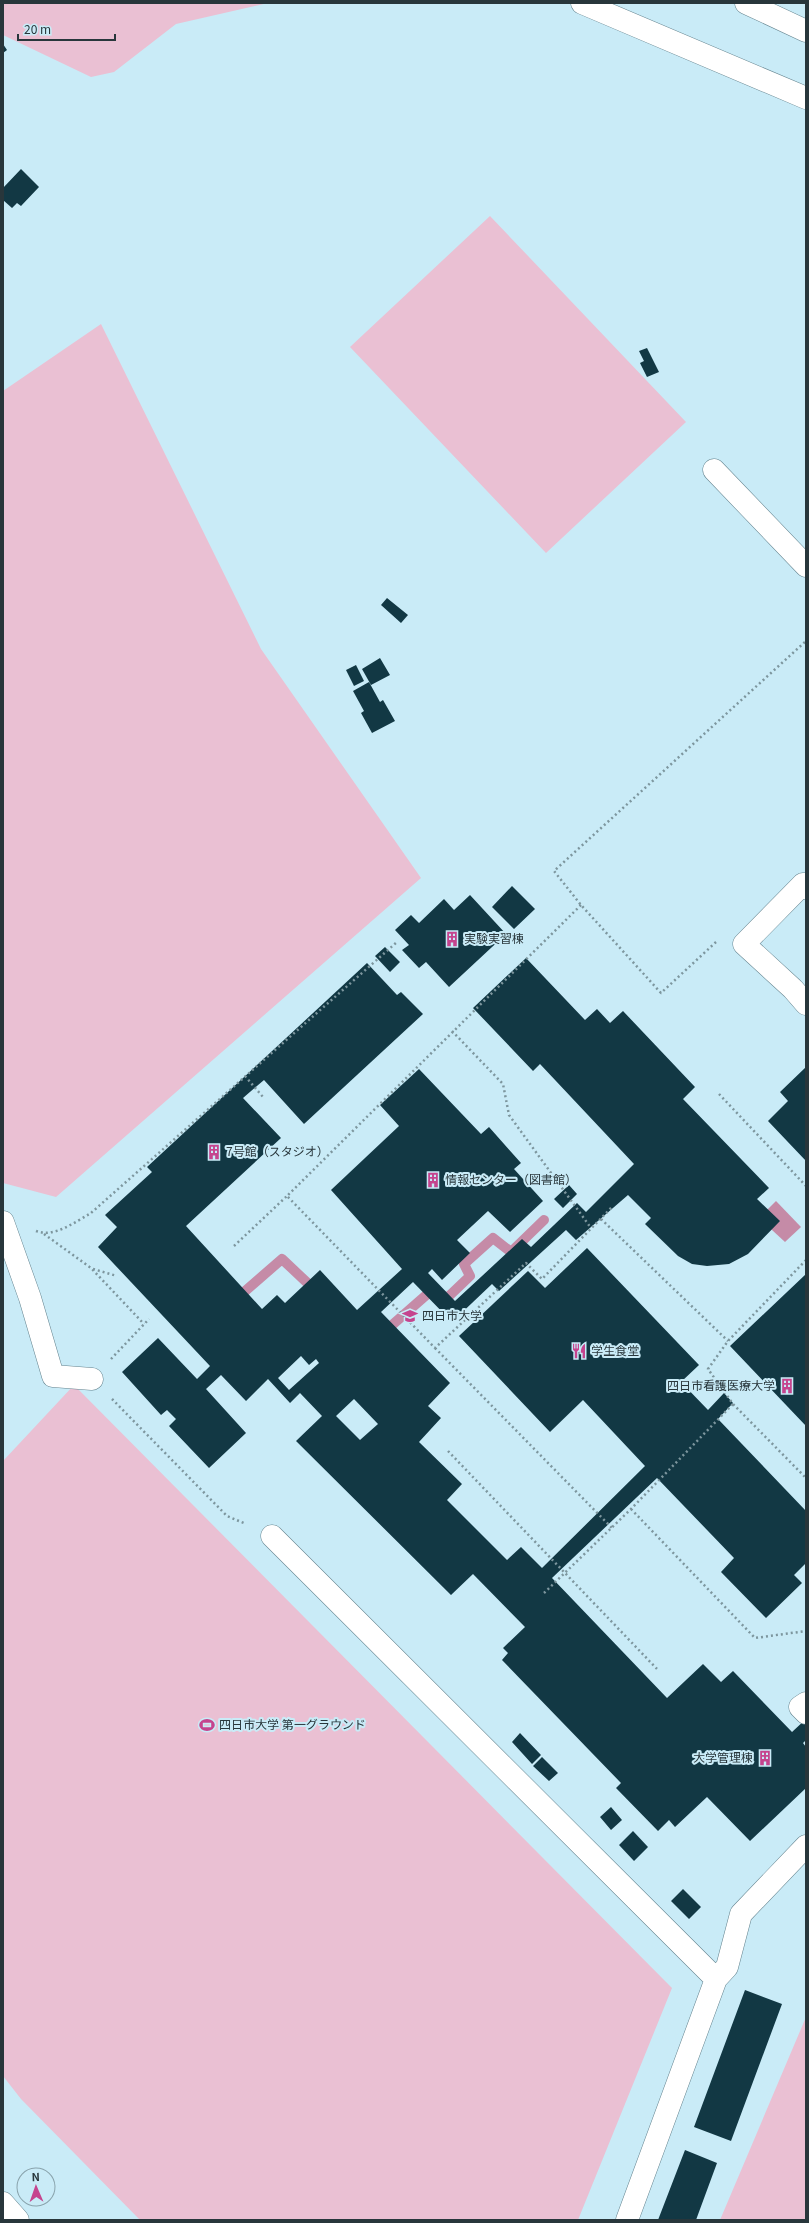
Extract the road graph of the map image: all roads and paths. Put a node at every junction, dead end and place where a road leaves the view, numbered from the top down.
1 (582, 3) edge
2 (746, 3) edge
3 (806, 31) edge
4 (806, 98) edge
5 (714, 470) dead end
6 (806, 566) edge
7 (806, 641) edge
8 (806, 888) edge
9 (581, 905) junction
10 (719, 938) dead end
11 (397, 942) dead end
12 (806, 1004) edge
13 (452, 1031) junction
14 (245, 1076) junction
15 (719, 1094) dead end
16 (263, 1097) dead end
17 (806, 1186) edge
18 (287, 1196) junction
19 (612, 1207) dead end
20 (601, 1219) junction
21 (3, 1222) edge
22 (591, 1228) junction
23 (30, 1229) dead end
24 (43, 1234) junction
25 (234, 1246) dead end
26 (806, 1260) edge
27 (91, 1268) junction
28 (116, 1276) dead end
29 (149, 1319) dead end
30 (144, 1324) junction
31 (728, 1341) junction
32 (435, 1348) junction
33 (92, 1379) junction
34 (732, 1404) junction
35 (448, 1451) dead end
36 (806, 1478) edge
37 (631, 1509) junction
38 (612, 1528) junction
39 (272, 1536) joint
40 (565, 1573) junction
41 (544, 1593) dead end
42 (806, 1631) edge
43 (658, 1670) dead end
44 (806, 1702) edge
45 (806, 1712) edge
46 (806, 1846) edge
47 (722, 1973) junction
48 (3, 2204) edge
49 (18, 2220) edge
50 (627, 2220) edge

1 - 4 main road
2 - 3 main road
5 - 6 main road
7 - 9 path
8 - 12 main road
9 - 10 path
9 - 13 path
11 - 14 path
13 - 18 path
13 - 22 path
14 - 16 path
14 - 24 path
15 - 17 path
18 - 25 path
18 - 32 path
19 - 20 path
20 - 22 path
20 - 31 path
21 - 33 main road
22 - 32 path
23 - 24 path
24 - 27 path
26 - 31 path
27 - 28 path
27 - 30 path
29 - 30 path
30 - 33 path
31 - 34 path
32 - 38 path
33 - 39 path
34 - 36 path
34 - 37 path
35 - 40 path
37 - 38 path
37 - 42 path
38 - 40 path
39 - 47 main road
40 - 41 path
40 - 43 path
44 - 45 main road
46 - 47 main road
47 - 50 main road
48 - 49 main road

